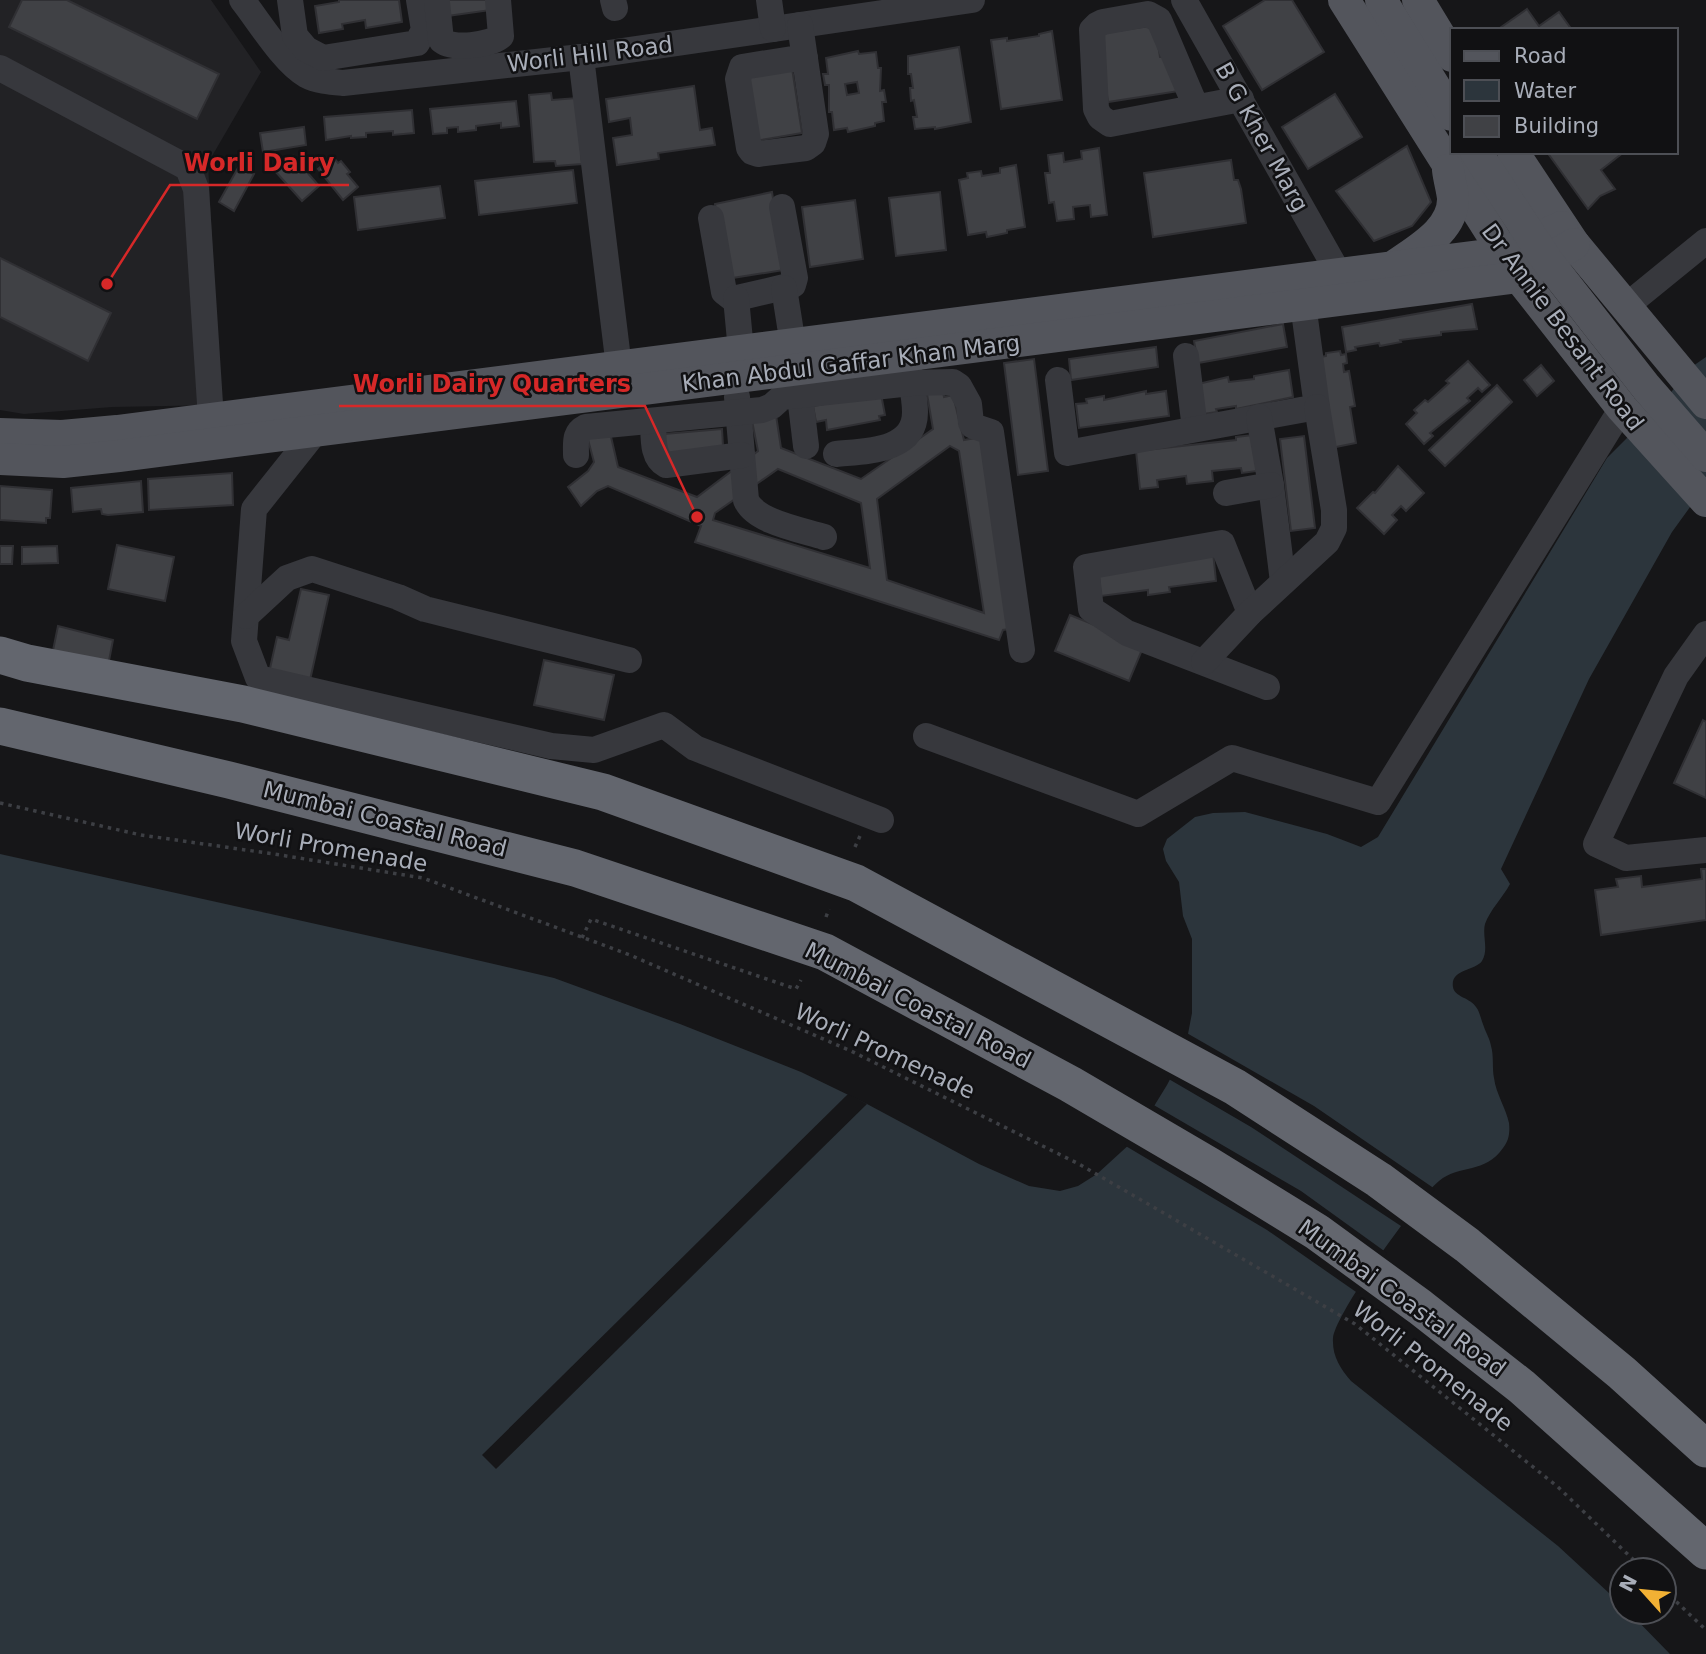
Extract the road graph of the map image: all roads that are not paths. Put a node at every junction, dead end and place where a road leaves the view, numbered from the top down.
1 (243, 0) edge
2 (290, 0) edge
3 (419, 0) edge
4 (437, 0) edge
5 (498, 0) edge
6 (769, 0) edge
7 (776, 0) edge
8 (972, 0) edge
9 (1344, 0) edge
10 (1381, 0) edge
11 (1418, 0) edge
12 (910, 4) edge
13 (1187, 5) edge
14 (1148, 14) junction
15 (800, 25) junction
16 (773, 29) junction
17 (1450, 53) edge
18 (581, 57) junction
19 (805, 57) dead end
20 (1450, 67) edge
21 (0, 68) edge
22 (1404, 96) junction
23 (1241, 99) junction
24 (1196, 107) junction
25 (1450, 112) edge
26 (1477, 154) edge
27 (1514, 154) edge
28 (1447, 166) junction
29 (782, 207) dead end
30 (711, 218) dead end
31 (1568, 235) junction
32 (1706, 241) edge
33 (1511, 265) junction
34 (1392, 267) junction
35 (1339, 274) junction
36 (784, 288) junction
37 (736, 298) junction
38 (1620, 301) junction
39 (1303, 304) junction
40 (1567, 339) junction
41 (793, 345) junction
42 (1186, 356) dead end
43 (738, 364) junction
44 (619, 367) junction
45 (910, 369) junction
46 (1058, 380) dead end
47 (800, 396) junction
48 (1706, 403) edge
49 (1317, 407) junction
50 (1622, 408) junction
51 (738, 413) junction
52 (1259, 417) junction
53 (211, 419) junction
54 (653, 421) junction
55 (1195, 429) junction
56 (316, 431) junction
57 (0, 434) edge
58 (806, 446) dead end
59 (576, 454) dead end
60 (836, 454) dead end
61 (742, 455) junction
62 (1706, 456) edge
63 (0, 459) edge
64 (1271, 485) junction
65 (1226, 493) dead end
66 (1706, 501) edge
67 (824, 537) dead end
68 (1283, 582) junction
69 (1250, 613) junction
70 (246, 616) junction
71 (1706, 634) edge
72 (1022, 650) dead end
73 (0, 655) edge
74 (629, 660) dead end
75 (1204, 662) junction
76 (1267, 687) dead end
77 (0, 726) edge
78 (926, 736) dead end
79 (881, 820) dead end
80 (1706, 850) edge
81 (1706, 1449) edge
82 (1706, 1551) edge

1 - 18 street, Worli Hill Road
2 - 3 street
4 - 5 street
6 - 7 street
6 - 16 street
8 - 12 street, Worli Hill Road
9 - 22 main road, Dr Annie Besant Road
10 - 25 main road, bridge
11 - 17 main road
12 - 15 street, Worli Hill Road
13 - 14 street
13 - 23 street, B G Kher Marg
14 - 24 street
14 - 24 street
15 - 16 street, Worli Hill Road
15 - 19 street
16 - 18 street, Worli Hill Road
18 - 44 street
20 - 22 main road
21 - 53 street
22 - 28 main road, Dr Annie Besant Road
23 - 24 street
23 - 35 street, B G Kher Marg
26 - 62 main road, Dr Annie Besant Road, bridge
27 - 31 main road
28 - 33 main road, Dr Annie Besant Road
28 - 34 main road
29 - 36 street
30 - 37 street
31 - 33 main road, Khan Abdul Gaffar Khan Marg
31 - 38 main road
32 - 38 street
33 - 34 main road, Khan Abdul Gaffar Khan Marg
33 - 39 main road, Khan Abdul Gaffar Khan Marg
33 - 40 main road, Dr Annie Besant Road
34 - 35 main road, Khan Abdul Gaffar Khan Marg
35 - 41 main road, Khan Abdul Gaffar Khan Marg
36 - 37 street
36 - 41 street
37 - 43 street
38 - 40 main road
38 - 48 main road
39 - 45 main road, Khan Abdul Gaffar Khan Marg
39 - 49 street
40 - 50 main road, Dr Annie Besant Road
41 - 43 main road, Khan Abdul Gaffar Khan Marg
42 - 55 street
43 - 44 main road, Khan Abdul Gaffar Khan Marg
43 - 45 main road, Khan Abdul Gaffar Khan Marg
43 - 51 street
43 - 56 main road, Khan Abdul Gaffar Khan Marg
44 - 53 main road, Khan Abdul Gaffar Khan Marg
45 - 47 street
45 - 60 street
45 - 72 street
46 - 55 street
47 - 51 street
47 - 58 street
49 - 52 street
49 - 68 street
50 - 66 main road, Dr Annie Besant Road
50 - 78 street
51 - 54 street
51 - 61 street
52 - 55 street
52 - 64 street
53 - 57 main road, Khan Abdul Gaffar Khan Marg
54 - 59 street
54 - 61 street
56 - 63 main road, Khan Abdul Gaffar Khan Marg
56 - 70 street
61 - 67 street
64 - 65 street
64 - 68 street
68 - 69 street
69 - 75 street
69 - 75 street
70 - 74 street
70 - 79 street
71 - 80 street
73 - 81 highway
75 - 76 street
77 - 82 highway, Mumbai Coastal Road

